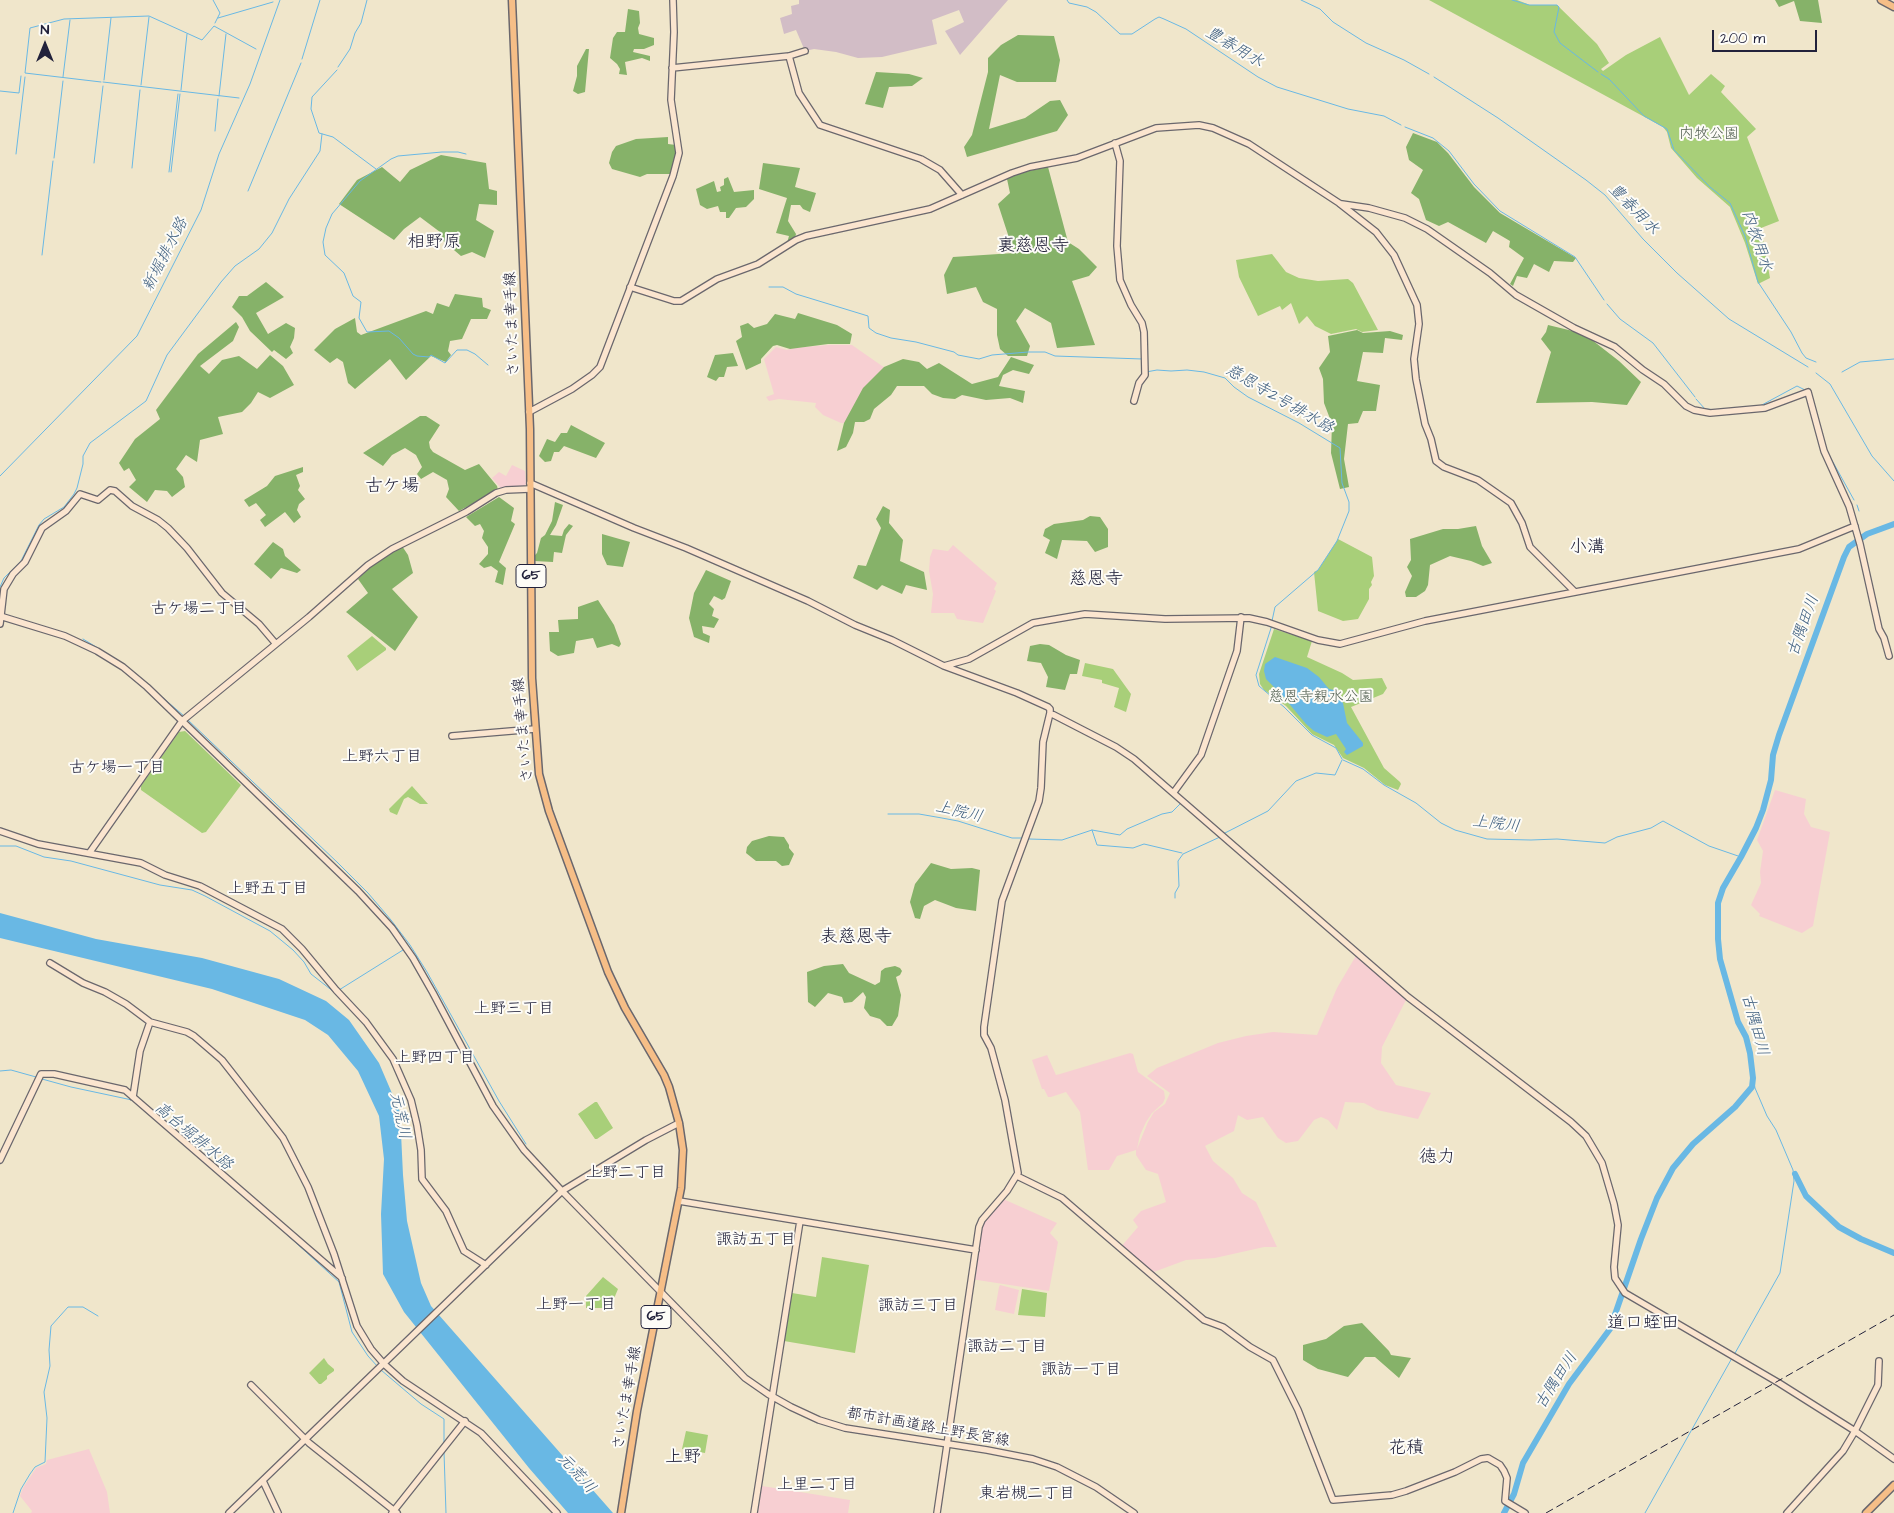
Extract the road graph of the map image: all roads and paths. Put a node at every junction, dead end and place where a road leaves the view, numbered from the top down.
1 (512, 0) edge
2 (673, 0) edge
3 (1881, 0) edge
4 (1894, 7) edge
5 (805, 51) dead end
6 (789, 56) junction
7 (672, 68) junction
8 (1115, 144) junction
9 (962, 196) junction
10 (1339, 203) junction
11 (630, 287) junction
12 (1134, 401) dead end
13 (529, 412) junction
14 (530, 486) junction
15 (1855, 526) junction
16 (1575, 592) junction
17 (1, 616) edge
18 (1241, 617) junction
19 (0, 624) edge
20 (276, 644) junction
21 (1889, 656) dead end
22 (944, 666) junction
23 (1050, 713) junction
24 (182, 722) junction
25 (535, 729) junction
26 (452, 736) dead end
27 (1174, 792) junction
28 (0, 831) edge
29 (90, 852) junction
30 (50, 964) dead end
31 (150, 1022) junction
32 (133, 1097) junction
33 (679, 1123) junction
34 (0, 1160) edge
35 (1017, 1176) junction
36 (562, 1191) junction
37 (679, 1201) junction
38 (800, 1221) junction
39 (976, 1250) junction
40 (486, 1266) junction
41 (342, 1278) junction
42 (661, 1292) junction
43 (1879, 1361) dead end
44 (384, 1364) junction
45 (251, 1385) dead end
46 (772, 1397) junction
47 (465, 1421) junction
48 (1855, 1431) junction
49 (304, 1440) junction
50 (948, 1444) junction
51 (1894, 1458) edge
52 (263, 1481) junction
53 (1894, 1485) edge
54 (394, 1512) edge
55 (621, 1512) edge
56 (229, 1513) edge
57 (278, 1513) edge
58 (558, 1513) edge
59 (754, 1513) edge
60 (938, 1513) edge
61 (1134, 1513) edge
62 (1525, 1513) edge
63 (1787, 1513) edge
64 (1866, 1513) edge

1 - 13 main road, さいたま幸手線 / 65
2 - 7 street
3 - 4 main road
5 - 6 street
6 - 7 street
6 - 9 street
7 - 11 street
8 - 9 street
8 - 10 street
8 - 12 street
9 - 11 street
10 - 15 street
10 - 16 street
11 - 13 street
13 - 14 main road, さいたま幸手線 / 65
14 - 20 street
14 - 22 street
14 - 25 main road, さいたま幸手線 / 65
15 - 16 street
15 - 21 street
16 - 18 street
17 - 19 street
17 - 20 street
17 - 24 street, 都市計画道路上野長宮線
18 - 22 street
18 - 27 street
20 - 24 street
22 - 23 street
23 - 27 street
23 - 35 street
24 - 29 street
24 - 36 street, 都市計画道路上野長宮線
25 - 26 street
25 - 33 main road, さいたま幸手線 / 65
27 - 48 street
28 - 29 street
29 - 40 street
30 - 31 street
31 - 32 street
31 - 41 street
32 - 34 street
32 - 41 street
33 - 36 street
33 - 37 main road, さいたま幸手線 / 65
35 - 39 street
35 - 62 street
36 - 40 street
36 - 42 street, 都市計画道路上野長宮線
37 - 38 street
37 - 42 main road, さいたま幸手線 / 65
38 - 39 street
38 - 46 street
39 - 50 street
40 - 44 street
41 - 44 street
42 - 46 street, 都市計画道路上野長宮線
42 - 55 main road, さいたま幸手線 / 65
43 - 48 street
44 - 47 street
44 - 49 street
45 - 49 street
46 - 50 street, 都市計画道路上野長宮線
46 - 59 street
47 - 54 street
47 - 58 street
48 - 51 street
48 - 63 street
49 - 52 street
49 - 54 street
50 - 60 street
50 - 61 street, 都市計画道路上野長宮線
52 - 56 street
52 - 57 street
53 - 64 main road

